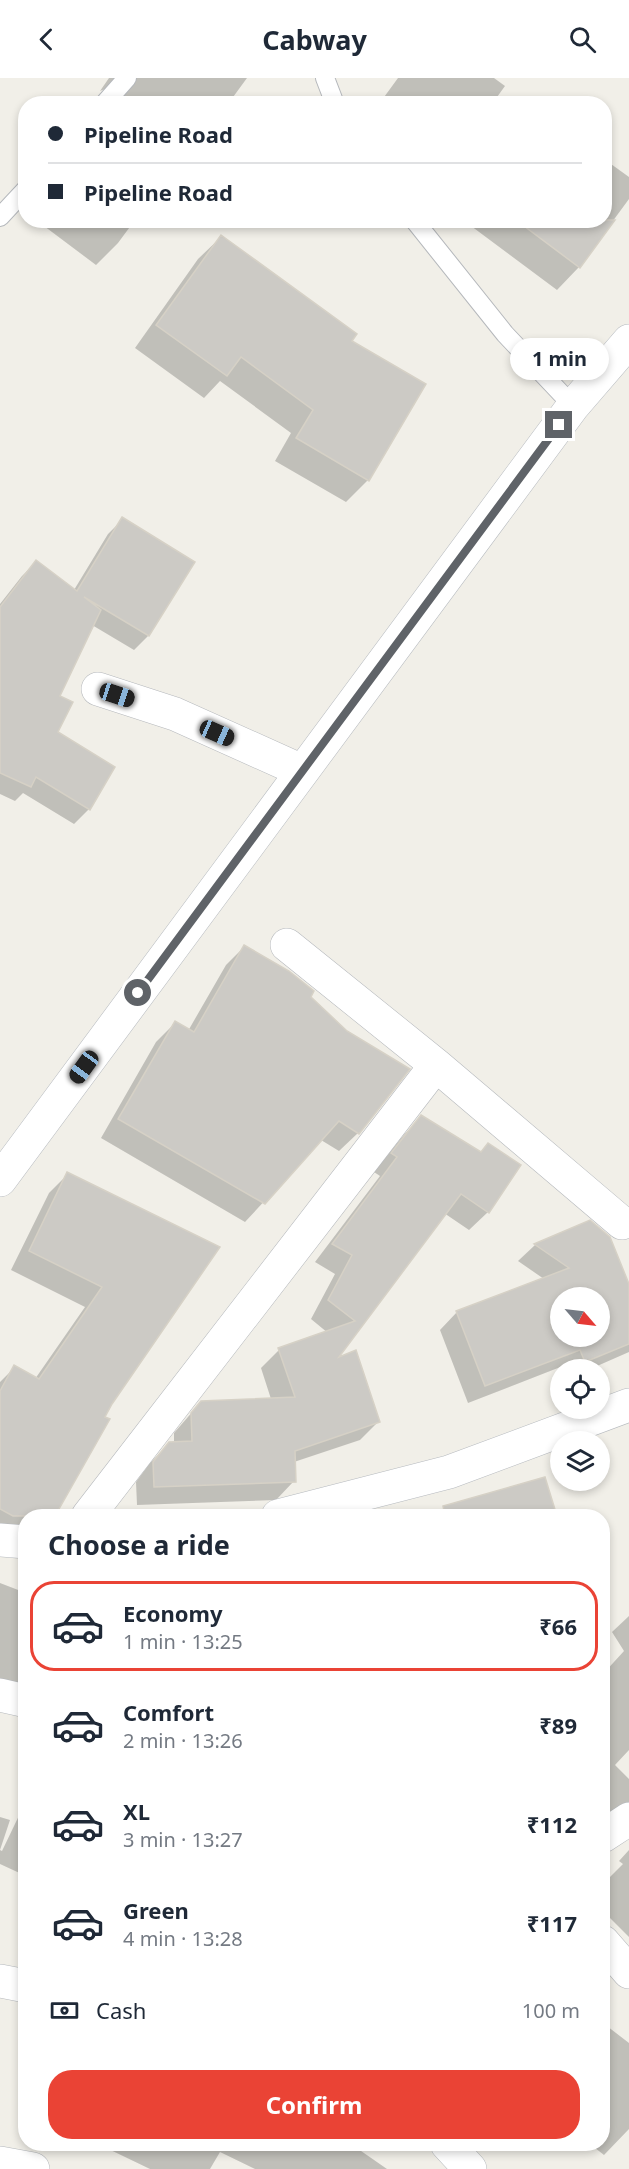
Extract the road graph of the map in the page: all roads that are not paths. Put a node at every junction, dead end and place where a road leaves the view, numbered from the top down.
1 (127, 78) edge
2 (325, 78) edge
3 (111, 96) edge
4 (332, 96) edge
5 (18, 198) edge
6 (0, 217) edge
7 (420, 228) edge
8 (629, 341) edge
9 (573, 406) junction
10 (98, 688) dead end
11 (302, 771) junction
12 (287, 945) dead end
13 (436, 1065) junction
14 (5, 1162) edge
15 (622, 1223) dead end
16 (629, 1405) edge
17 (93, 1509) edge
18 (305, 1509) edge
19 (0, 1540) edge
20 (18, 1541) edge
21 (0, 1695) edge
22 (18, 1699) edge
23 (629, 1819) edge
24 (610, 1831) edge
25 (610, 1950) edge
26 (629, 1972) edge
27 (0, 1981) edge
28 (18, 1984) edge
29 (453, 2151) edge
30 (0, 2163) edge
31 (33, 2169) edge
32 (470, 2169) edge

1 - 3 lane
2 - 4 lane
5 - 6 lane
7 - 9 lane
8 - 9 street
9 - 11 street
10 - 11 street
11 - 14 street
12 - 13 street
13 - 15 street
13 - 17 street
16 - 18 street
19 - 20 street
21 - 22 street
23 - 24 street
25 - 26 street
27 - 28 street
29 - 32 street
30 - 31 street

